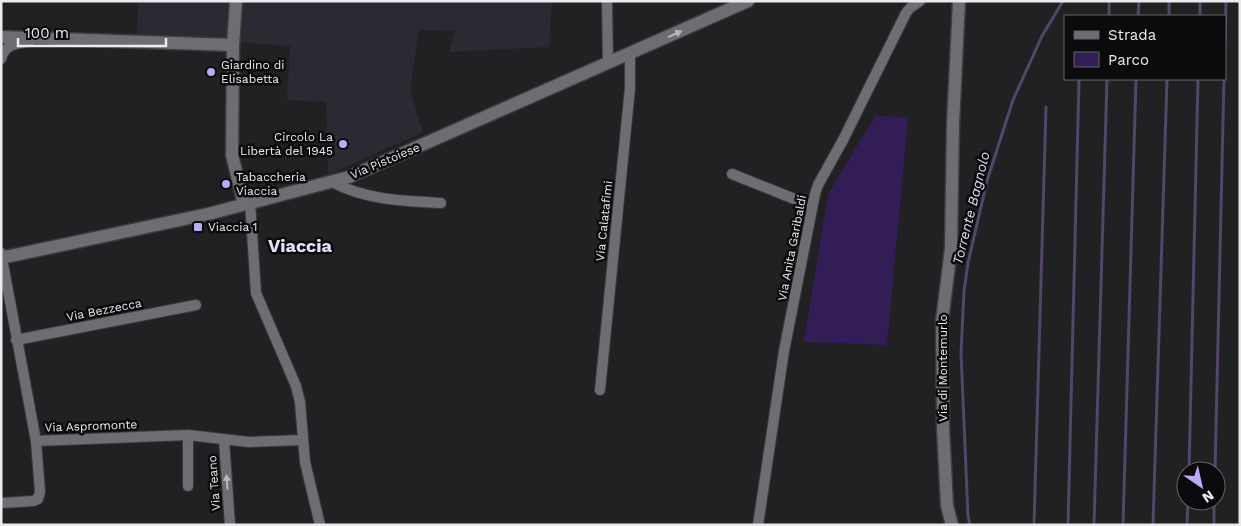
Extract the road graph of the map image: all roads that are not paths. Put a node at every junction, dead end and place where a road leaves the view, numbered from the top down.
1 (236, 1) edge
2 (607, 1) edge
3 (748, 1) edge
4 (920, 1) edge
5 (959, 1) edge
6 (1, 37) edge
7 (44, 39) junction
8 (234, 45) junction
9 (630, 54) junction
10 (1, 59) edge
11 (608, 63) junction
12 (732, 174) dead end
13 (332, 182) junction
14 (247, 203) junction
15 (441, 203) dead end
16 (812, 206) junction
17 (1, 253) edge
18 (2, 258) edge
19 (196, 305) dead end
20 (16, 340) junction
21 (600, 390) dead end
22 (188, 435) junction
23 (36, 440) junction
24 (224, 440) junction
25 (303, 440) junction
26 (188, 486) dead end
27 (1, 503) edge
28 (230, 525) edge
29 (320, 525) edge
30 (758, 525) edge
31 (952, 525) edge

1 - 8 street
2 - 11 street
9 -> 3 street, Via Pistoiese
4 - 16 street, Via Anita Garibaldi
5 - 31 street, Via di Montemurlo
6 - 7 street
7 - 8 street
7 - 10 street
8 - 14 street
9 - 11 street, Via Pistoiese
9 - 21 street, Via Calatafimi
11 - 13 street, Via Pistoiese
12 - 16 street
13 - 14 street, Via Pistoiese
13 - 15 street
14 - 18 street, Via Pistoiese
14 - 25 street
16 - 30 street, Via Anita Garibaldi
17 - 18 street, Via Aspromonte
18 - 20 street, Via Aspromonte
19 - 20 street, Via Bezzecca
20 - 23 street, Via Aspromonte
22 - 23 street, Via Aspromonte
22 - 24 street, Via Aspromonte
22 - 26 street
23 - 27 street
24 - 25 street, Via Aspromonte
28 -> 24 street, Via Teano
25 - 29 street

